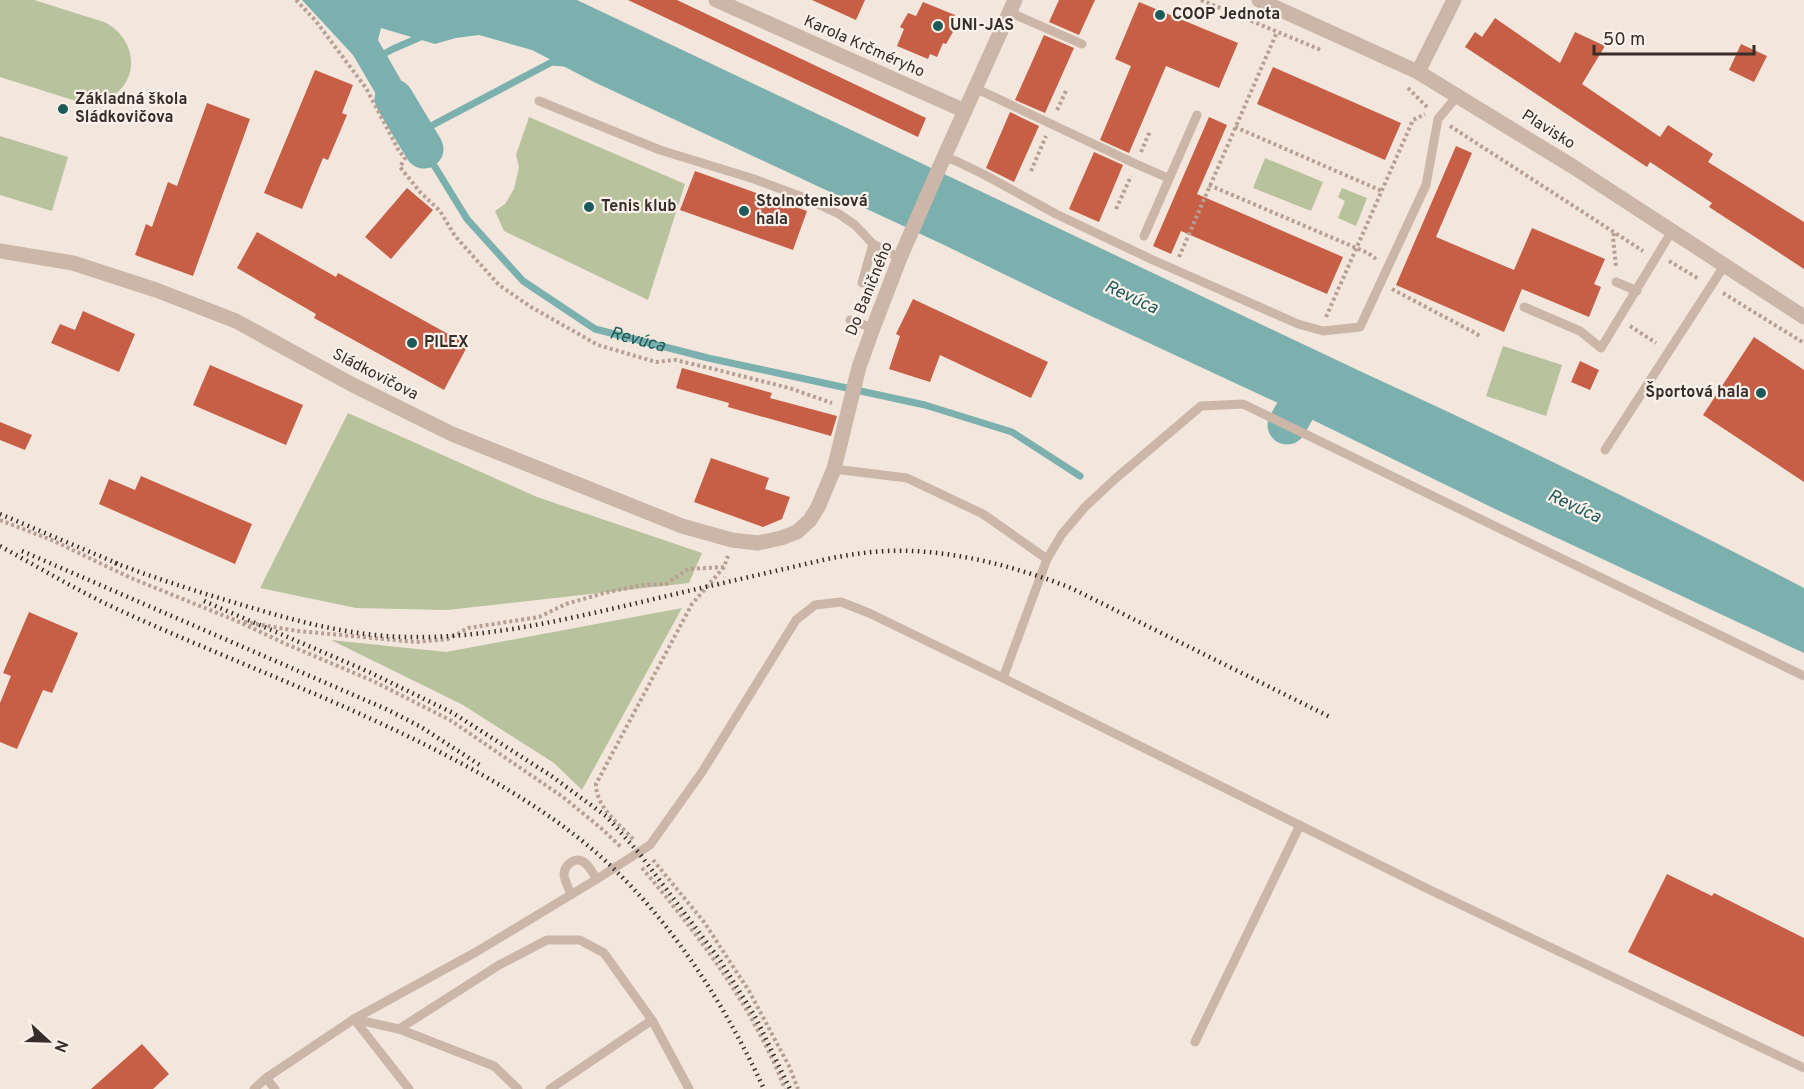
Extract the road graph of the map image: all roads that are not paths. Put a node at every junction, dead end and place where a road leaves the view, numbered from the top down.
1 (716, 0) edge
2 (1259, 0) edge
3 (1454, 0) edge
4 (1012, 6) edge
5 (1082, 44) dead end
6 (1418, 72) junction
7 (975, 88) junction
8 (1458, 95) junction
9 (539, 101) dead end
10 (965, 111) junction
11 (1197, 115) dead end
12 (942, 161) junction
13 (1168, 178) junction
14 (1672, 231) junction
15 (1144, 236) dead end
16 (873, 244) junction
17 (0, 251) edge
18 (900, 258) junction
19 (1724, 266) junction
20 (1616, 282) road end
21 (862, 283) dead end
22 (1637, 291) junction
23 (1524, 307) dead end
24 (1804, 317) edge
25 (850, 320) dead end
26 (873, 328) junction
27 (1605, 450) dead end
28 (834, 469) junction
29 (732, 540) joint
30 (1047, 559) junction
31 (1804, 676) edge
32 (1004, 678) junction
33 (1300, 825) junction
34 (597, 879) junction
35 (571, 895) junction
36 (354, 1020) junction
37 (652, 1020) junction
38 (399, 1029) junction
39 (1195, 1042) dead end
40 (1804, 1068) edge
41 (266, 1078) junction
42 (254, 1089) edge
43 (275, 1089) edge
44 (409, 1089) edge
45 (518, 1089) edge
46 (550, 1089) edge
47 (689, 1089) edge

1 - 10 street, Karola Krčméryho
2 - 6 street, Plavisko
3 - 6 street
4 - 5 lane
4 - 7 street, Do Baničného
6 - 8 street, Plavisko
7 - 10 street, Do Baničného
7 - 13 lane
8 - 12 lane
8 - 14 street, Plavisko
9 - 16 lane
10 - 12 street, Do Baničného
11 - 13 lane
12 - 18 street, Do Baničného
13 - 15 lane
14 - 19 street, Plavisko
14 - 22 lane
16 - 18 lane
16 - 21 lane
17 - 29 street, Sládkovičova
18 - 26 street, Do Baničného
19 - 24 street, Plavisko
19 - 27 lane
20 - 22 lane
22 - 23 lane
25 - 26 lane
26 - 28 street, Do Baničného
28 - 29 street, Do Baničného
28 - 30 lane
30 - 31 lane
30 - 32 lane
32 - 33 lane
32 - 34 lane
33 - 39 lane
33 - 40 lane
34 - 35 lane
34 - 35 lane
35 - 36 lane
36 - 38 lane
36 - 41 lane
36 - 44 lane
37 - 38 lane
37 - 46 lane
37 - 47 lane
38 - 45 lane
41 - 42 lane
41 - 43 lane

